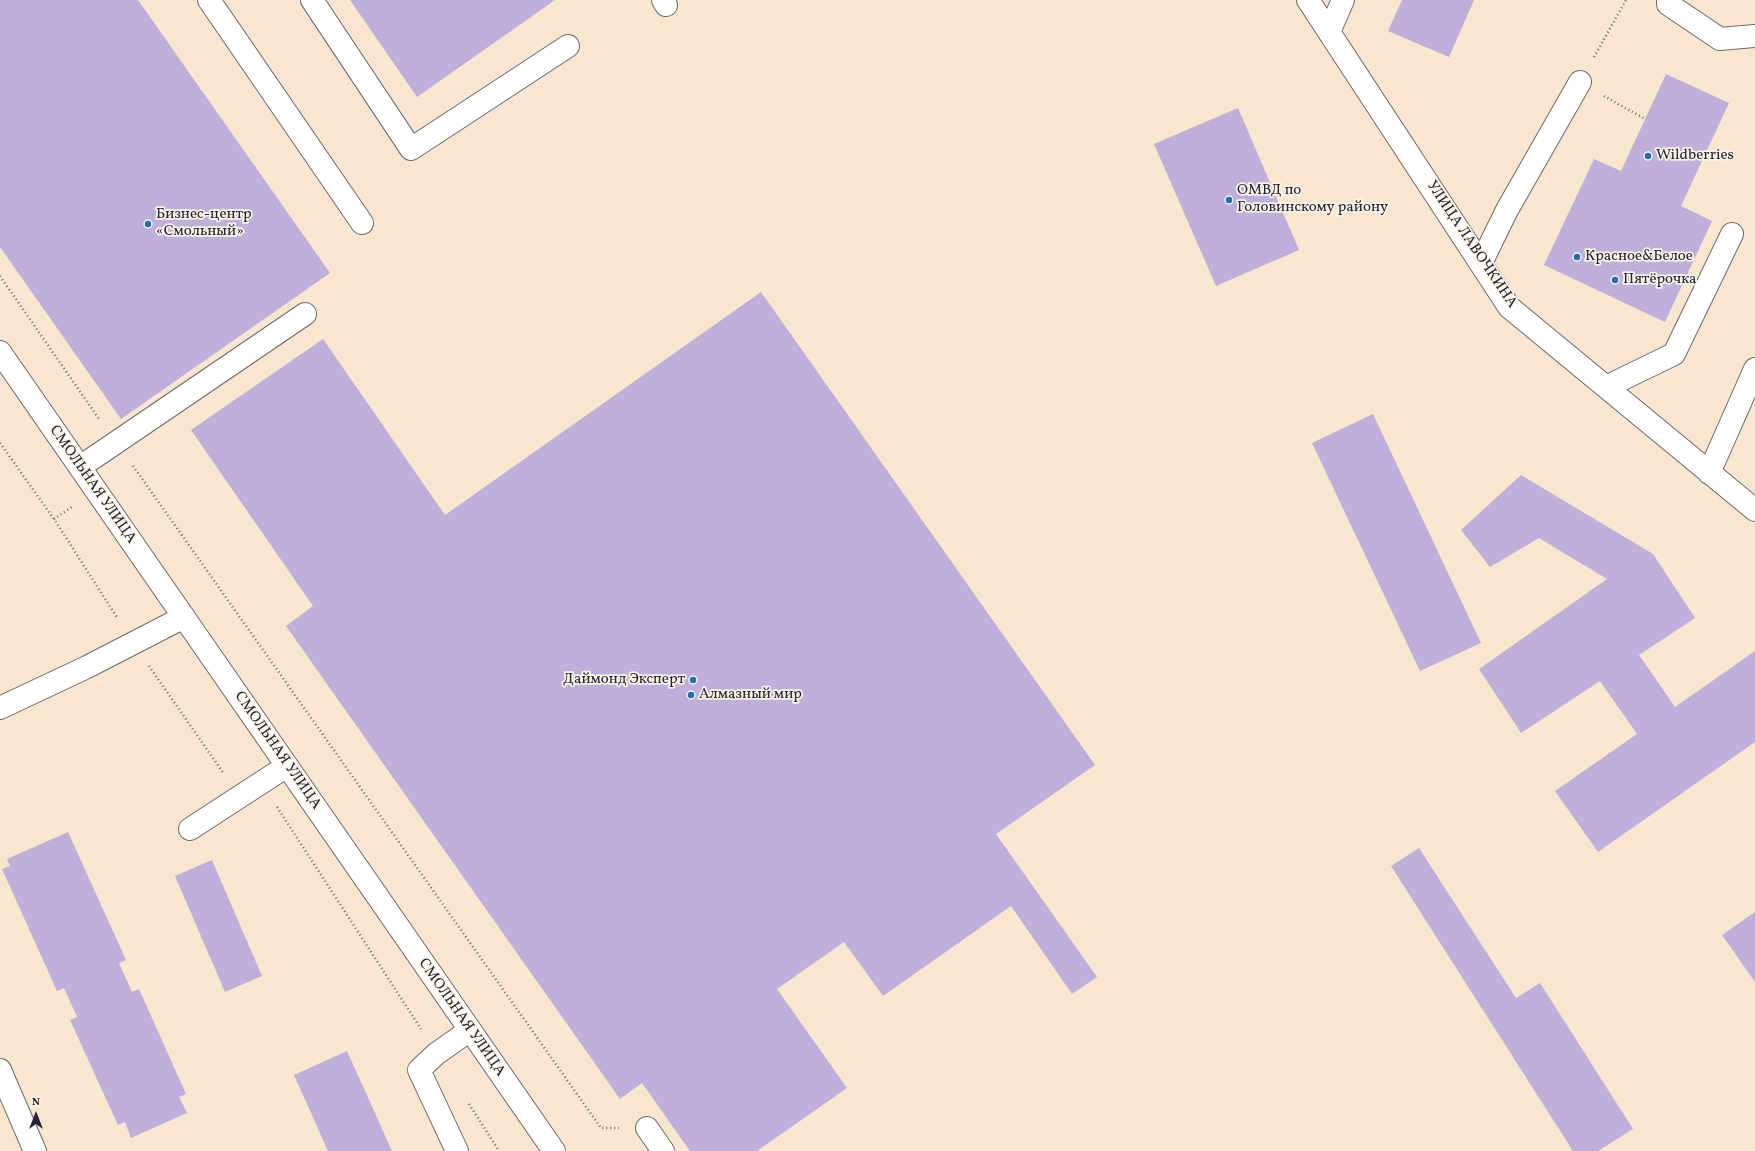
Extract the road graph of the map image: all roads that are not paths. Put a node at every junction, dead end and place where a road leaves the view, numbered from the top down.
1 (209, 0) edge
2 (312, 0) edge
3 (1308, 0) edge
4 (1343, 0) edge
5 (1668, 0) edge
6 (1329, 32) junction
7 (1755, 36) edge
8 (568, 46) dead end
9 (1580, 82) road end
10 (362, 223) dead end
11 (1732, 234) dead end
12 (1481, 263) junction
13 (305, 314) dead end
14 (0, 352) edge
15 (1755, 369) edge
16 (1606, 386) junction
17 (80, 467) junction
18 (1709, 473) junction
19 (1755, 510) edge
20 (184, 617) junction
21 (0, 708) edge
22 (287, 766) junction
23 (190, 829) dead end
24 (470, 1030) junction
25 (0, 1070) edge
26 (647, 1128) road end
27 (35, 1151) edge
28 (457, 1151) edge
29 (554, 1151) edge
30 (663, 1151) edge

1 - 10 street
2 - 8 street
3 - 6 street, УЛИЦА ЛАВОЧКИНА
4 - 6 street
5 - 7 street
6 - 12 street, УЛИЦА ЛАВОЧКИНА
9 - 12 street
11 - 16 street
12 - 16 street, УЛИЦА ЛАВОЧКИНА
13 - 17 street
14 - 17 street, СМОЛЬНАЯ УЛИЦА
15 - 18 street
16 - 18 street, УЛИЦА ЛАВОЧКИНА
17 - 20 street, СМОЛЬНАЯ УЛИЦА
18 - 19 street, УЛИЦА ЛАВОЧКИНА
20 - 21 street
20 - 22 street, СМОЛЬНАЯ УЛИЦА
22 - 23 street
22 - 24 street, СМОЛЬНАЯ УЛИЦА
24 - 28 street
24 - 29 street, СМОЛЬНАЯ УЛИЦА
25 - 27 street
26 - 30 street

